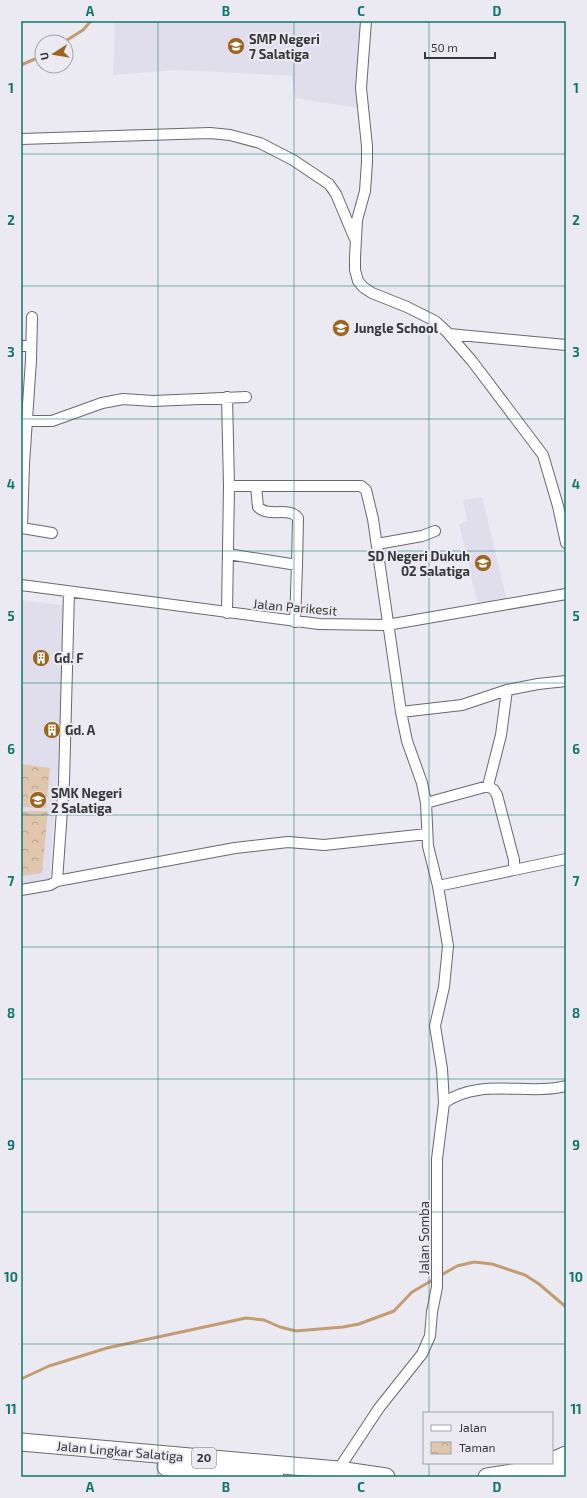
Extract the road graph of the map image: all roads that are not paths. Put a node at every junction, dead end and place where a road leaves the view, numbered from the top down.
1 (366, 21) edge
2 (21, 139) edge
3 (355, 241) junction
4 (32, 317) dead end
5 (449, 334) junction
6 (566, 345) edge
7 (26, 346) edge
8 (227, 397) junction
9 (246, 397) dead end
10 (24, 421) edge
11 (229, 486) junction
12 (256, 486) junction
13 (22, 528) edge
14 (435, 531) dead end
15 (52, 533) dead end
16 (566, 543) edge
17 (377, 544) junction
18 (228, 554) junction
19 (297, 565) junction
20 (21, 585) edge
21 (69, 592) junction
22 (566, 594) edge
23 (227, 613) junction
24 (295, 622) junction
25 (388, 625) junction
26 (566, 681) edge
27 (507, 690) junction
28 (401, 712) junction
29 (488, 786) junction
30 (426, 803) junction
31 (427, 834) junction
32 (566, 859) edge
33 (514, 870) junction
34 (57, 881) junction
35 (438, 886) junction
36 (21, 890) edge
37 (566, 1086) edge
38 (444, 1103) junction
39 (21, 1442) edge
40 (21, 1454) edge
41 (566, 1455) edge
42 (553, 1461) edge
43 (544, 1464) edge
44 (566, 1469) edge
45 (336, 1474) edge
46 (275, 1477) edge
47 (386, 1477) edge
48 (487, 1477) edge
49 (543, 1477) edge

1 - 3 street
2 - 3 street
3 - 5 street
4 - 7 street
5 - 6 street
5 - 16 street
7 - 10 street
8 - 9 street
8 - 10 street
8 - 11 street
10 - 13 street
11 - 12 street, Jalan Somba
11 - 18 street
12 - 17 street, Jalan Somba
12 - 19 street
13 - 15 street
14 - 17 street
17 - 25 street, Jalan Somba
18 - 19 street
18 - 23 street
19 - 24 street
20 - 21 street, Jalan Parikesit
21 - 23 street, Jalan Parikesit
21 - 34 street
22 - 25 street, Jalan Parikesit
23 - 24 street, Jalan Parikesit
24 - 25 street, Jalan Parikesit
25 - 28 street, Jalan Somba
26 - 27 street
27 - 28 street
27 - 29 street
28 - 30 street, Jalan Somba
29 - 30 street
29 - 33 street
30 - 31 street, Jalan Somba
31 - 34 street
31 - 35 street, Jalan Somba
32 - 33 street
33 - 35 street
34 - 36 street
35 - 38 street, Jalan Somba
37 - 38 street
38 - 45 street, Jalan Somba
39 - 45 highway, Jalan Lingkar Salatiga / 20
40 - 46 highway, Jalan Lingkar Salatiga / 20
41 - 42 highway
43 - 48 highway
44 - 49 highway
45 - 47 highway, Jalan Lingkar Salatiga / 20

